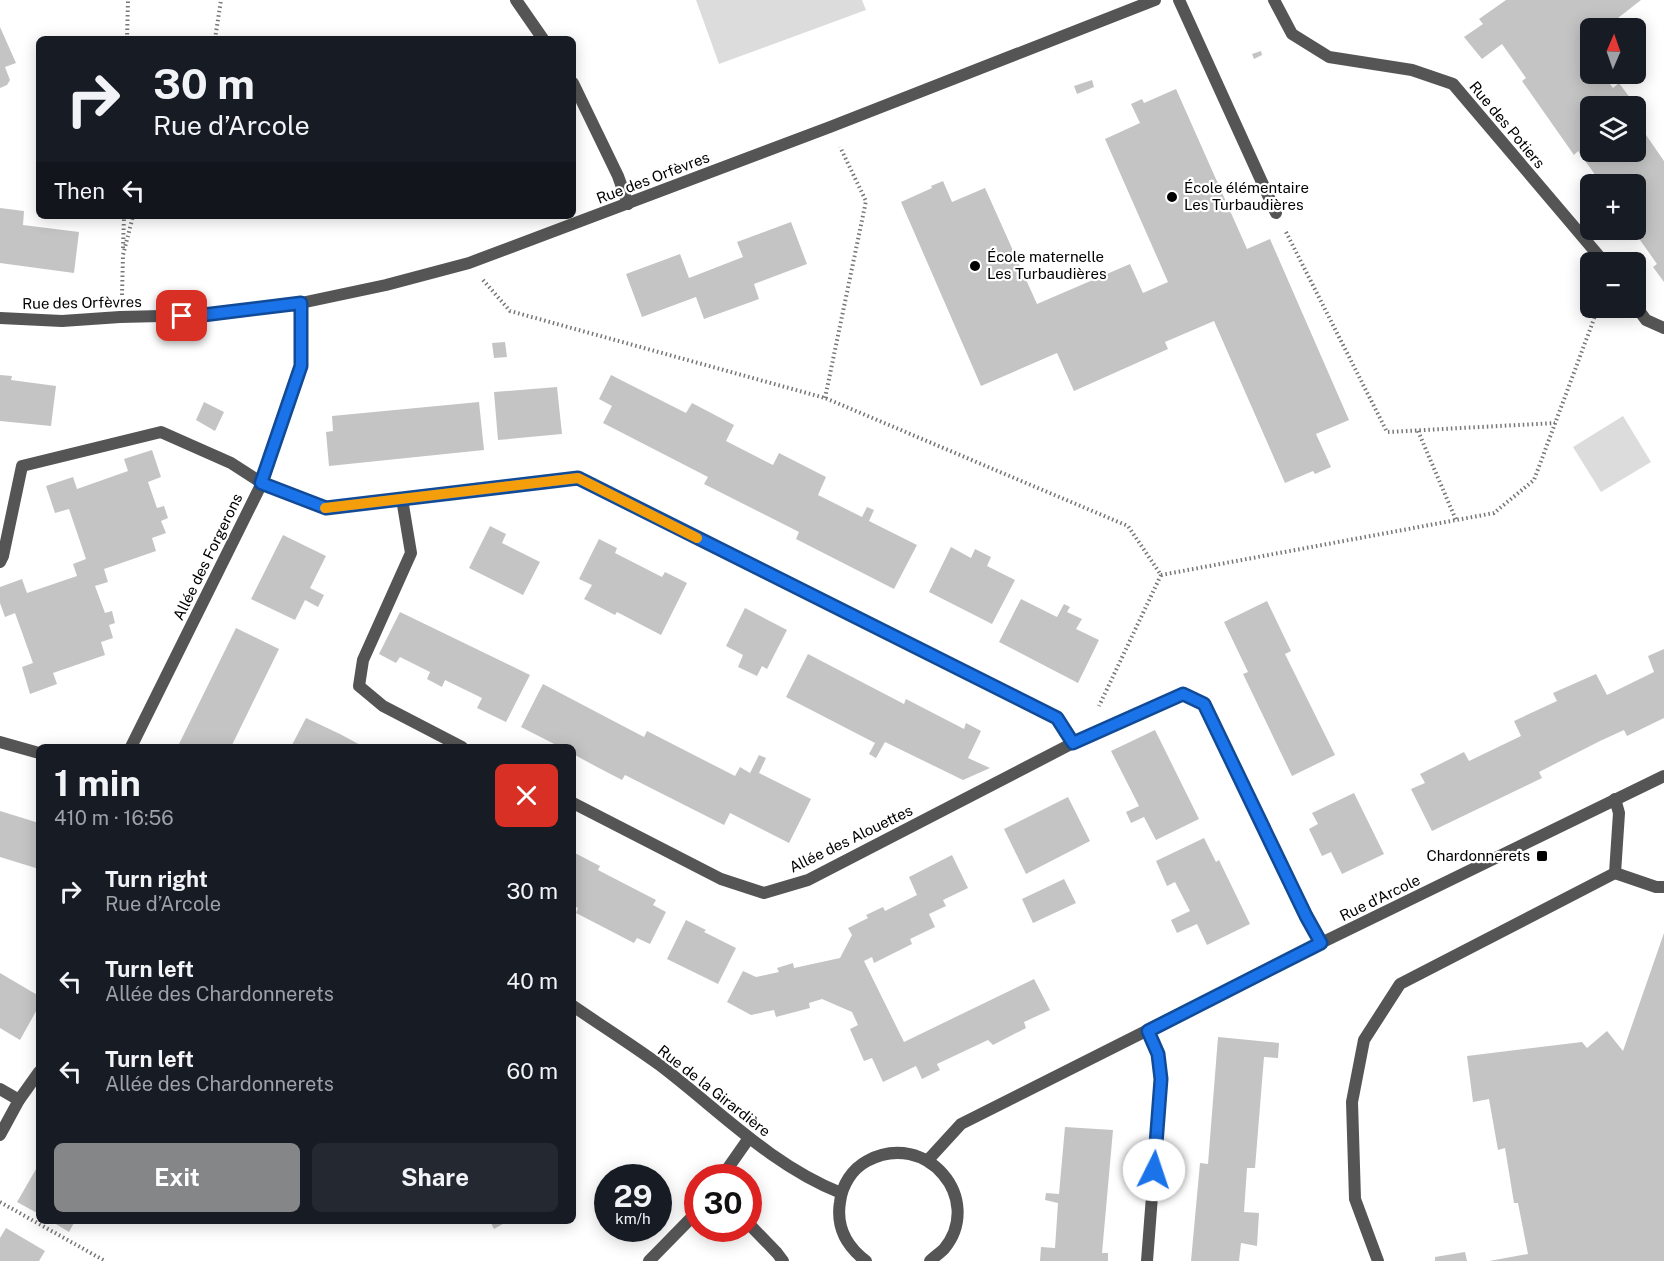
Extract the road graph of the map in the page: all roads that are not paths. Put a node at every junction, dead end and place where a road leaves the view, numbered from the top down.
1 (516, 0) edge
2 (1155, 0) edge
3 (1179, 0) edge
4 (1274, 0) edge
5 (1134, 4) edge
6 (541, 36) edge
7 (576, 89) edge
8 (628, 204) junction
9 (1276, 213) road end
10 (1596, 252) edge
11 (301, 303) junction
12 (0, 318) edge
13 (1645, 318) edge
14 (1664, 328) edge
15 (261, 483) junction
16 (402, 499) junction
17 (0, 562) edge
18 (0, 742) edge
19 (1073, 743) junction
20 (133, 744) edge
21 (456, 744) edge
22 (36, 752) edge
23 (1664, 776) edge
24 (1615, 800) junction
25 (576, 805) edge
26 (1615, 873) junction
27 (1664, 887) edge
28 (1321, 943) junction
29 (576, 1008) edge
30 (1148, 1031) junction
31 (36, 1076) edge
32 (0, 1089) edge
33 (20, 1100) junction
34 (0, 1136) edge
35 (749, 1138) junction
36 (928, 1160) junction
37 (731, 1164) edge
38 (841, 1193) junction
39 (684, 1225) edge
40 (762, 1237) edge
41 (649, 1261) edge
42 (783, 1261) edge
43 (866, 1261) edge
44 (930, 1261) edge
45 (1147, 1261) edge
46 (1378, 1261) edge

1 - 6 street
2 - 5 street, Rue des Orfèvres
3 - 9 street
4 - 10 street, Rue des Potiers
5 - 8 street, Rue des Orfèvres
7 - 8 street
8 - 11 street, Rue des Orfèvres
11 - 12 street, Rue des Orfèvres
11 - 15 street, Allée des Forgerons
13 - 14 street
15 - 16 street
15 - 17 street
15 - 20 street, Allée des Forgerons
16 - 19 street
16 - 21 street
18 - 22 street
19 - 25 street, Allée des Alouettes
19 - 28 street, Allée des Alouettes
23 - 24 street, Rue d’Arcole
24 - 26 street
24 - 28 street, Rue d’Arcole
26 - 27 street
26 - 46 street
28 - 30 street, Rue d’Arcole
29 - 35 street, Rue de la Girardière
30 - 36 street, Rue d’Arcole
30 - 45 street
31 - 33 street
32 - 33 street
33 - 34 street
35 - 37 street
35 - 38 street, Rue de la Girardière
36 - 38 street
36 - 44 street
38 - 43 street
39 - 41 street
40 - 42 street

